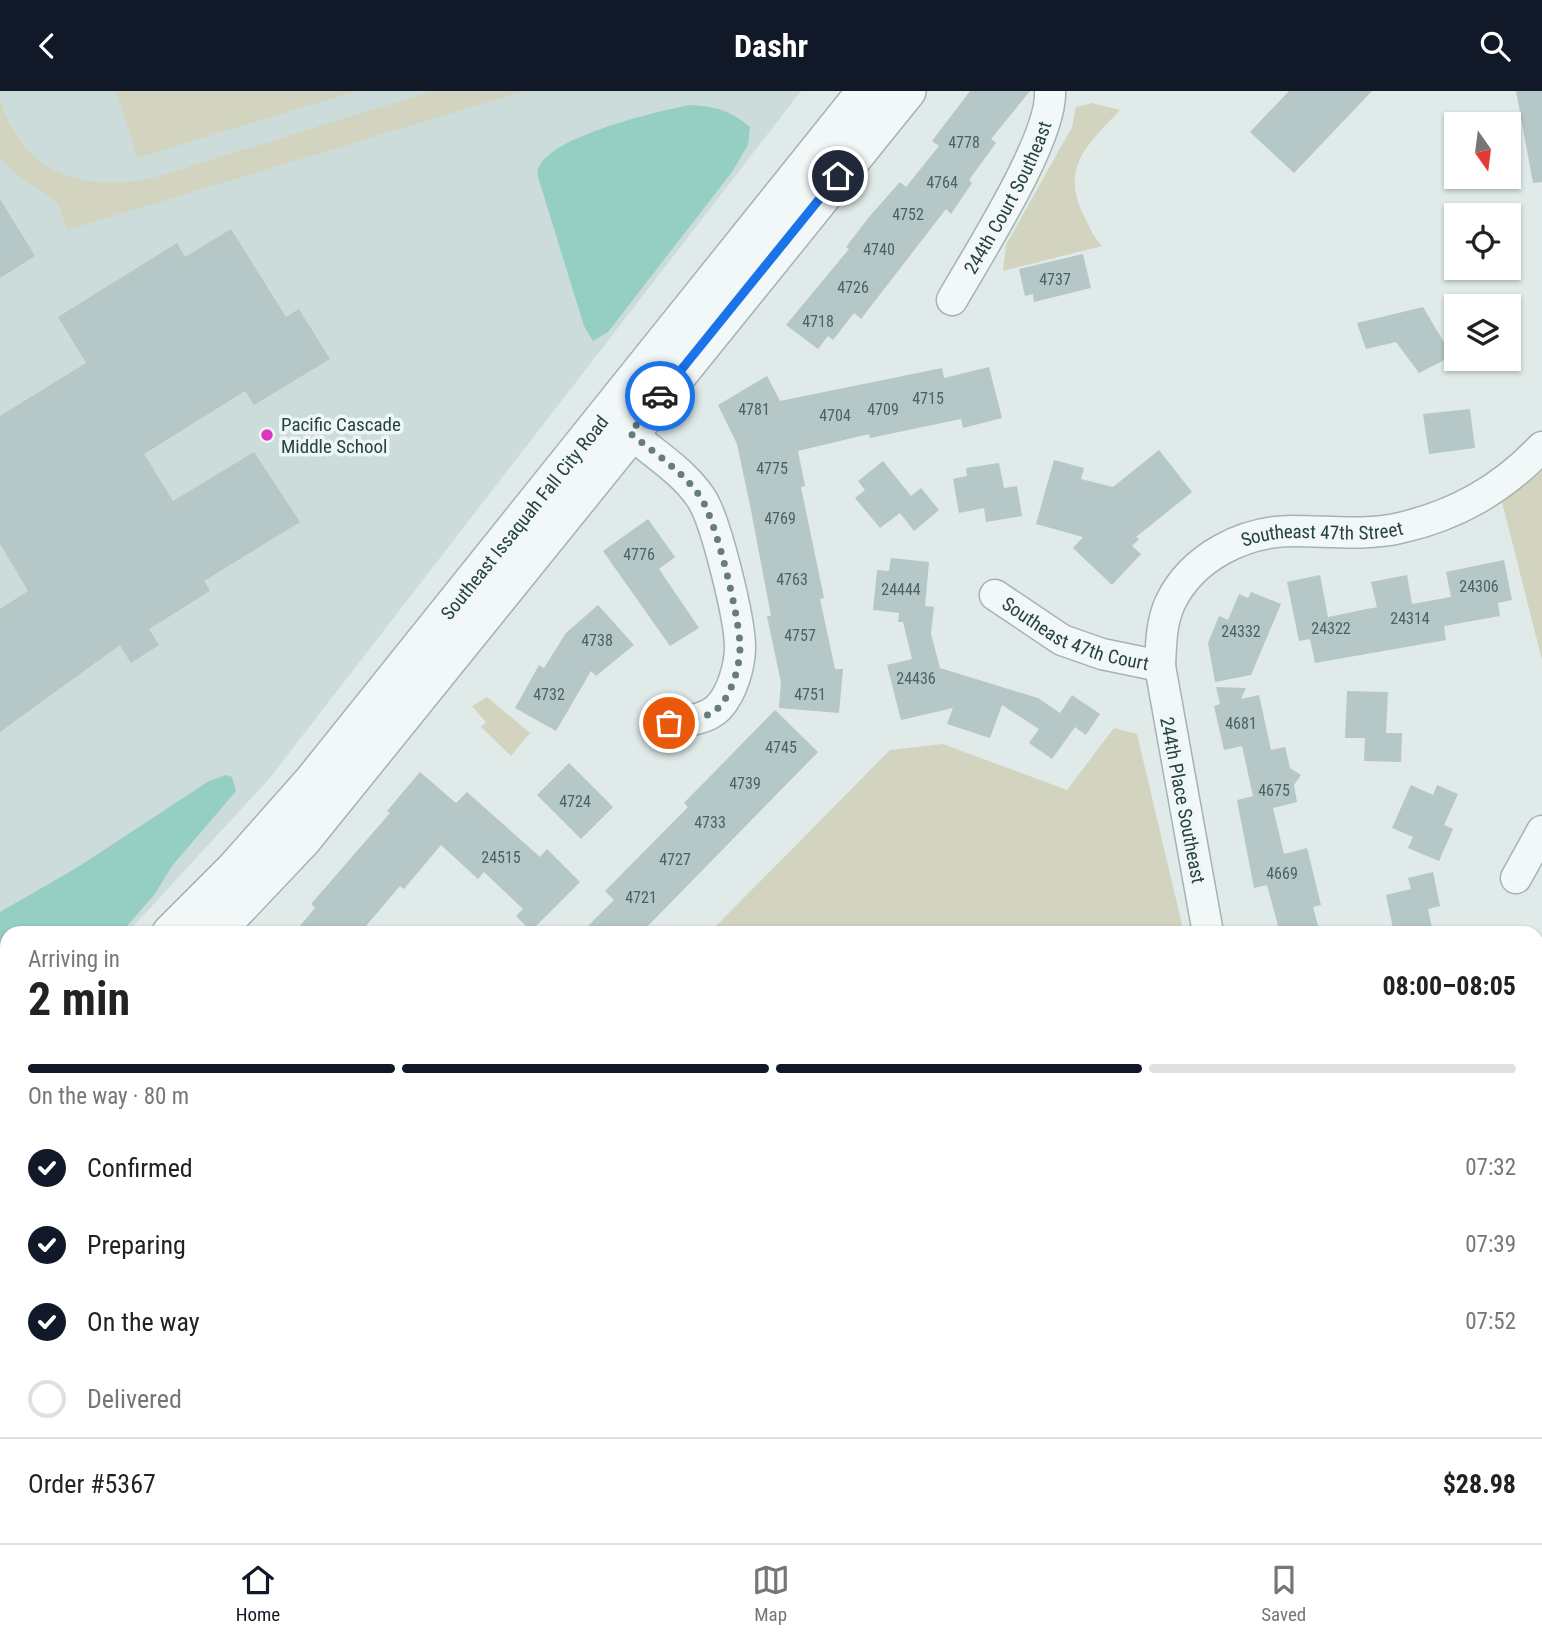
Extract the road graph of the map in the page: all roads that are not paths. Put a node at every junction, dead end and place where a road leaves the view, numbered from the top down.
1 (866, 91) edge
2 (907, 91) edge
3 (1050, 91) edge
4 (952, 300) dead end
5 (630, 433) junction
6 (1542, 447) edge
7 (995, 595) dead end
8 (1160, 666) junction
9 (669, 723) dead end
10 (1542, 831) edge
11 (1516, 878) dead end
12 (179, 926) edge
13 (221, 926) edge
14 (1207, 926) edge

1 - 12 street, Southeast Issaquah Fall City Road
2 - 5 street, Southeast Issaquah Fall City Road
3 - 4 street, 244th Court Southeast
5 - 9 street
5 - 13 street, Southeast Issaquah Fall City Road
6 - 8 street, Southeast 47th Street
7 - 8 street, Southeast 47th Court
8 - 14 street, 244th Place Southeast
10 - 11 street

